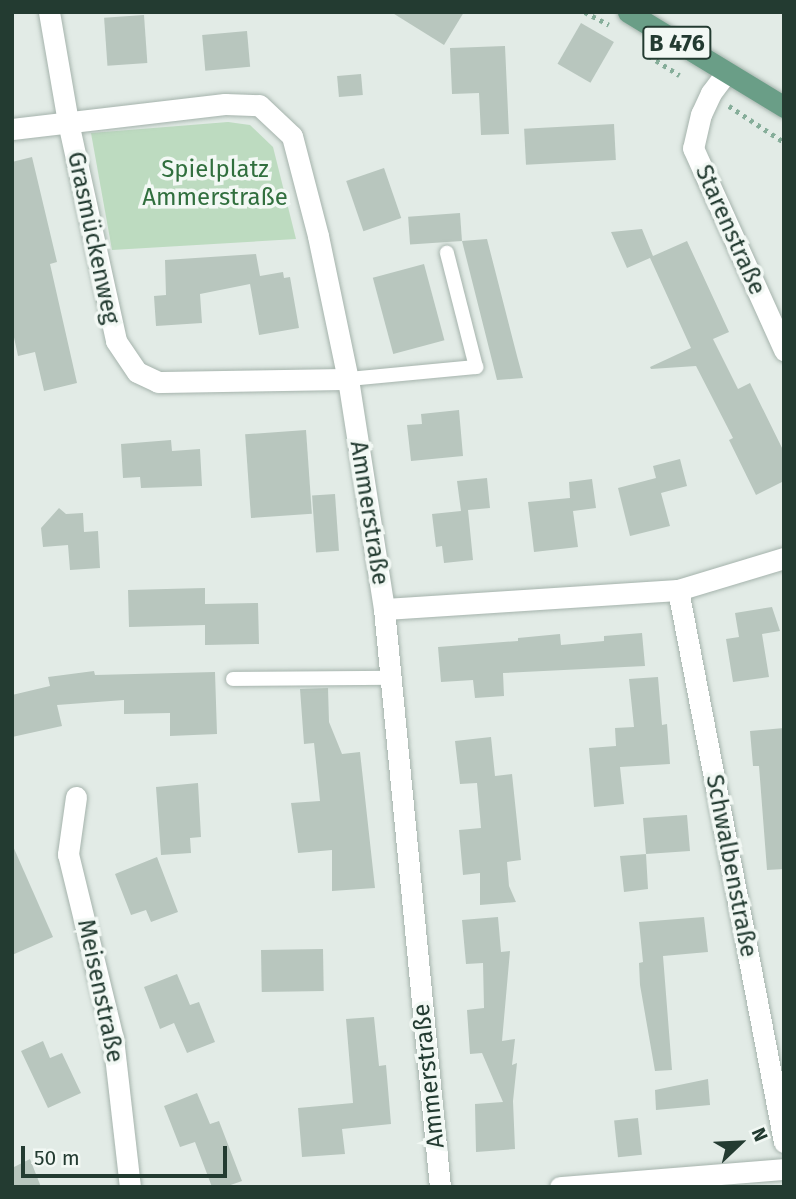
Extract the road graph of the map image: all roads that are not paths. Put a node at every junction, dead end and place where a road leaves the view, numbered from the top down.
1 (49, 12) edge
2 (628, 12) edge
3 (726, 73) junction
4 (784, 107) edge
5 (68, 122) junction
6 (12, 129) edge
7 (447, 253) dead end
8 (784, 350) edge
9 (348, 379) junction
10 (784, 558) edge
11 (678, 590) junction
12 (384, 609) junction
13 (389, 678) junction
14 (233, 679) dead end
15 (76, 797) dead end
16 (784, 1142) edge
17 (784, 1169) edge
18 (130, 1187) edge
19 (440, 1187) edge
20 (560, 1187) edge

1 - 5 street, Grasmückenweg
2 - 3 main road, B 476
3 - 4 main road, B 476
3 - 8 street, Starenstraße
5 - 6 street, Ammerstraße
5 - 9 street, Grasmückenweg
5 - 9 street, Ammerstraße
7 - 9 lane
9 - 12 street, Ammerstraße
10 - 11 street
11 - 12 street
11 - 16 street, Schwalbenstraße
12 - 13 street, Ammerstraße
13 - 14 lane
13 - 19 street, Ammerstraße
15 - 18 street, Meisenstraße
17 - 20 street

